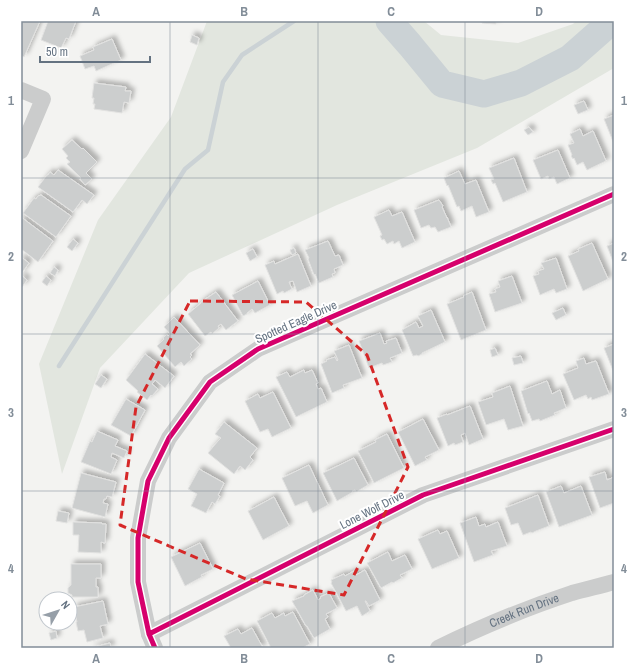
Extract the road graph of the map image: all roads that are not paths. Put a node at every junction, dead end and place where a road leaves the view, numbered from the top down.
1 (21, 90) edge
2 (21, 151) edge
3 (614, 194) edge
4 (614, 429) edge
5 (614, 582) edge
6 (152, 641) edge
7 (438, 648) edge

1 - 2 street
3 - 6 street, Spotted Eagle Drive
4 - 6 street, Lone Wolf Drive
5 - 7 street, Creek Run Drive

